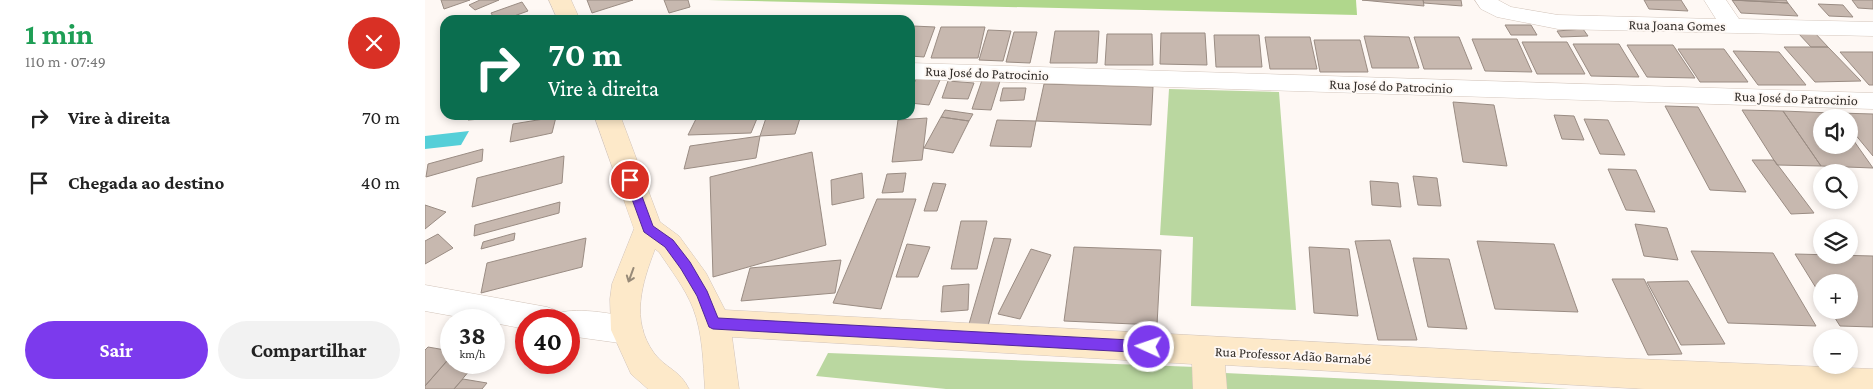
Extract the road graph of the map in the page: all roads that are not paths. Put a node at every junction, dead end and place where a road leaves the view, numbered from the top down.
1 (560, 0) edge
2 (1486, 0) edge
3 (1715, 0) edge
4 (567, 15) edge
5 (1732, 26) junction
6 (1873, 29) edge
7 (915, 71) edge
8 (1873, 100) edge
9 (609, 120) edge
10 (648, 229) junction
11 (425, 298) edge
12 (515, 314) edge
13 (713, 323) junction
14 (580, 324) edge
15 (627, 330) junction
16 (1208, 350) junction
17 (1616, 381) edge
18 (1873, 384) edge
19 (672, 389) edge
20 (721, 389) edge
21 (1210, 389) edge

1 - 4 street
2 - 5 street, Rua Joana Gomes
3 - 5 street
5 - 6 street, Rua Joana Gomes
7 - 8 street, Rua José do Patrocinio
9 - 10 street
10 - 13 street
10 -> 15 street
11 - 12 street
13 - 16 street, Rua Professor Adão Barnabé
13 - 20 street
14 - 15 street
15 - 19 street
16 - 17 street, Rua Professor Adão Barnabé
16 - 21 street
17 - 18 street, Rua Professor Adão Barnabé

